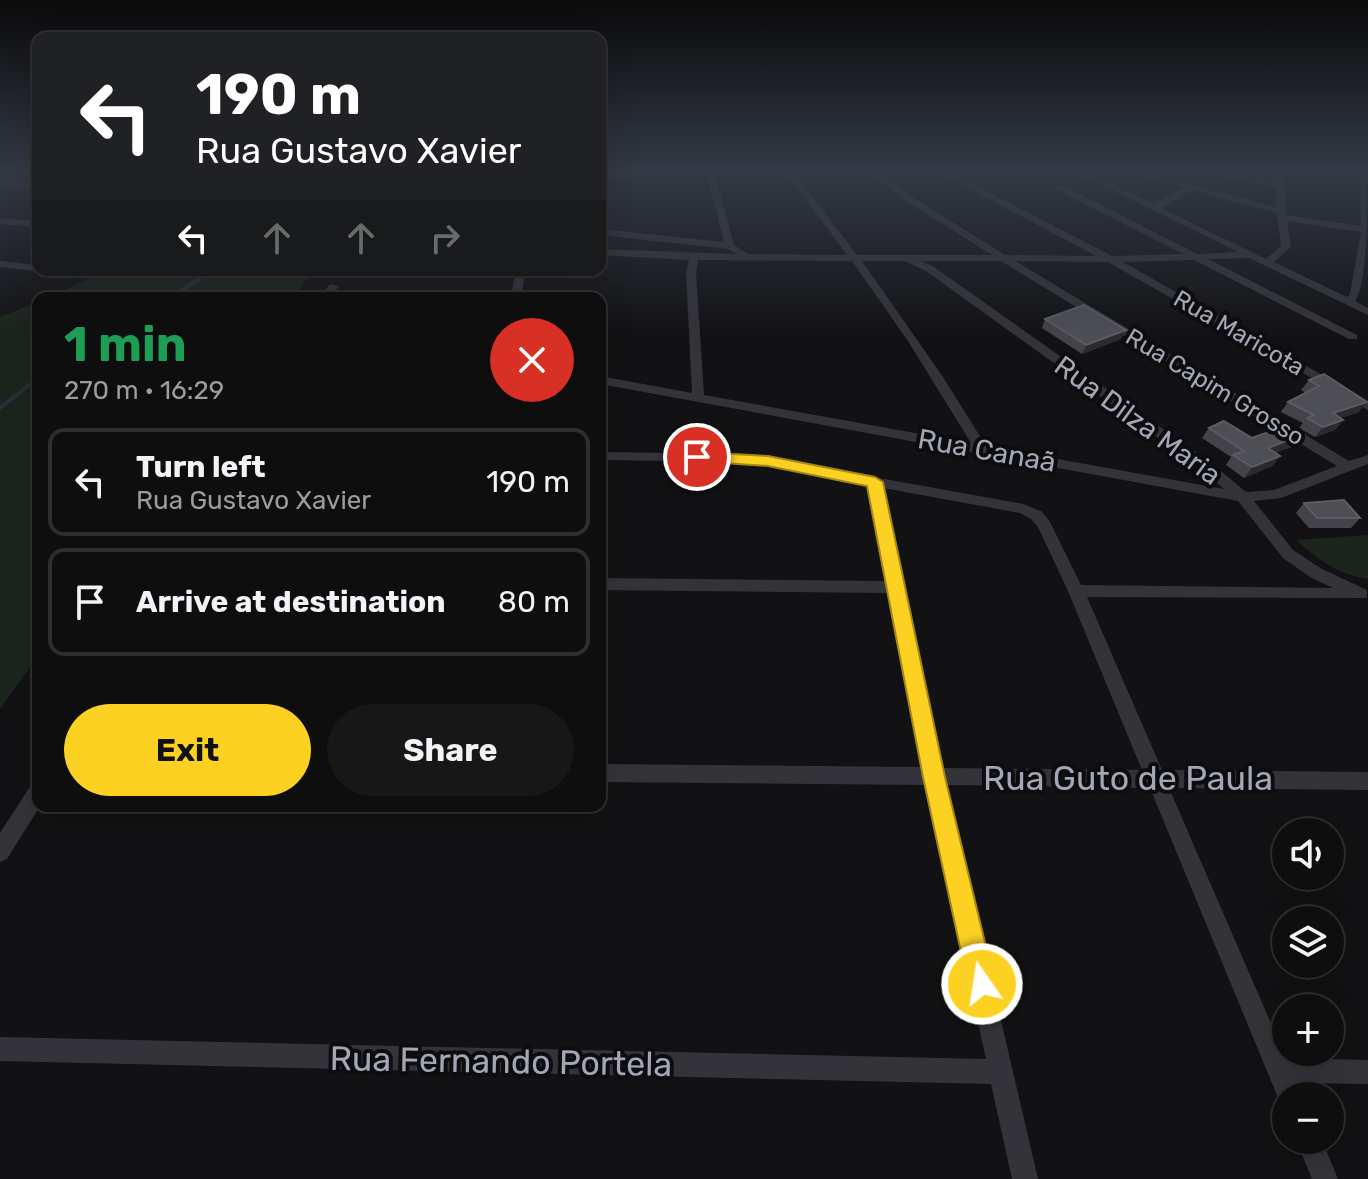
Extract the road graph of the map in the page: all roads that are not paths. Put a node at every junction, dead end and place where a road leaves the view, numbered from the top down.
1 (725, 226) edge
2 (830, 226) edge
3 (952, 226) edge
4 (1047, 226) edge
5 (1138, 226) edge
6 (1193, 226) edge
7 (1283, 226) edge
8 (1346, 226) edge
9 (1367, 230) edge
10 (606, 233) edge
11 (1366, 243) edge
12 (730, 246) junction
13 (606, 252) edge
14 (1251, 255) junction
15 (853, 256) junction
16 (903, 256) junction
17 (694, 257) junction
18 (748, 257) junction
19 (1001, 257) junction
20 (1201, 257) junction
21 (1110, 259) junction
22 (1267, 263) junction
23 (0, 264) edge
24 (32, 267) edge
25 (334, 286) dead end
26 (329, 292) edge
27 (1368, 297) edge
28 (1352, 299) junction
29 (1368, 312) edge
30 (1353, 337) dead end
31 (606, 381) edge
32 (698, 397) junction
33 (1368, 406) edge
34 (981, 449) junction
35 (606, 456) edge
36 (1368, 459) edge
37 (1348, 467) junction
38 (875, 482) junction
39 (1243, 497) junction
40 (606, 584) edge
41 (894, 587) junction
42 (1076, 591) junction
43 (1364, 594) edge
44 (606, 773) edge
45 (934, 777) junction
46 (1156, 777) junction
47 (1368, 781) edge
48 (32, 801) edge
49 (0, 852) edge
50 (0, 1049) edge
51 (1279, 1070) junction
52 (1002, 1072) junction
53 (1368, 1072) edge
54 (1284, 1082) edge
55 (1315, 1154) edge
56 (1025, 1179) edge
57 (1325, 1179) edge

1 - 12 street
2 - 15 street
3 - 19 street, Rua Capim Grosso
4 - 21 street, Rua Maricota
5 - 20 street
6 - 14 street
7 - 22 street
8 - 9 street
9 - 11 street
10 - 12 street
11 - 28 street
12 - 18 street
13 - 17 street
14 - 20 street
14 - 22 street
15 - 16 street
15 - 18 street
15 - 34 street
16 - 19 street
16 - 39 street, Rua Dilza Maria
17 - 18 street
17 - 32 street
19 - 21 street
19 - 37 street, Rua Capim Grosso
20 - 21 street
20 - 30 street
21 - 33 street, Rua Maricota
22 - 28 street
23 - 24 street
25 - 26 street
27 - 28 street
28 - 29 street
31 - 32 street, Rua Canaã
32 - 34 street, Rua Canaã
34 - 39 street, Rua Canaã
35 - 38 street
36 - 37 street, Rua Canaã
37 - 39 street, Rua Canaã
38 - 41 street
38 - 42 street
39 - 43 street, Rua Dilza Maria
40 - 41 street
41 - 45 street
42 - 43 street
42 - 46 street
44 - 45 street, Rua Guto de Paula
45 - 46 street, Rua Guto de Paula
45 - 52 street
46 - 47 street, Rua Guto de Paula
46 - 51 street
48 - 49 street
50 - 52 street, Rua Fernando Portela
51 - 53 street
51 - 54 street
52 - 56 street
55 - 57 street

